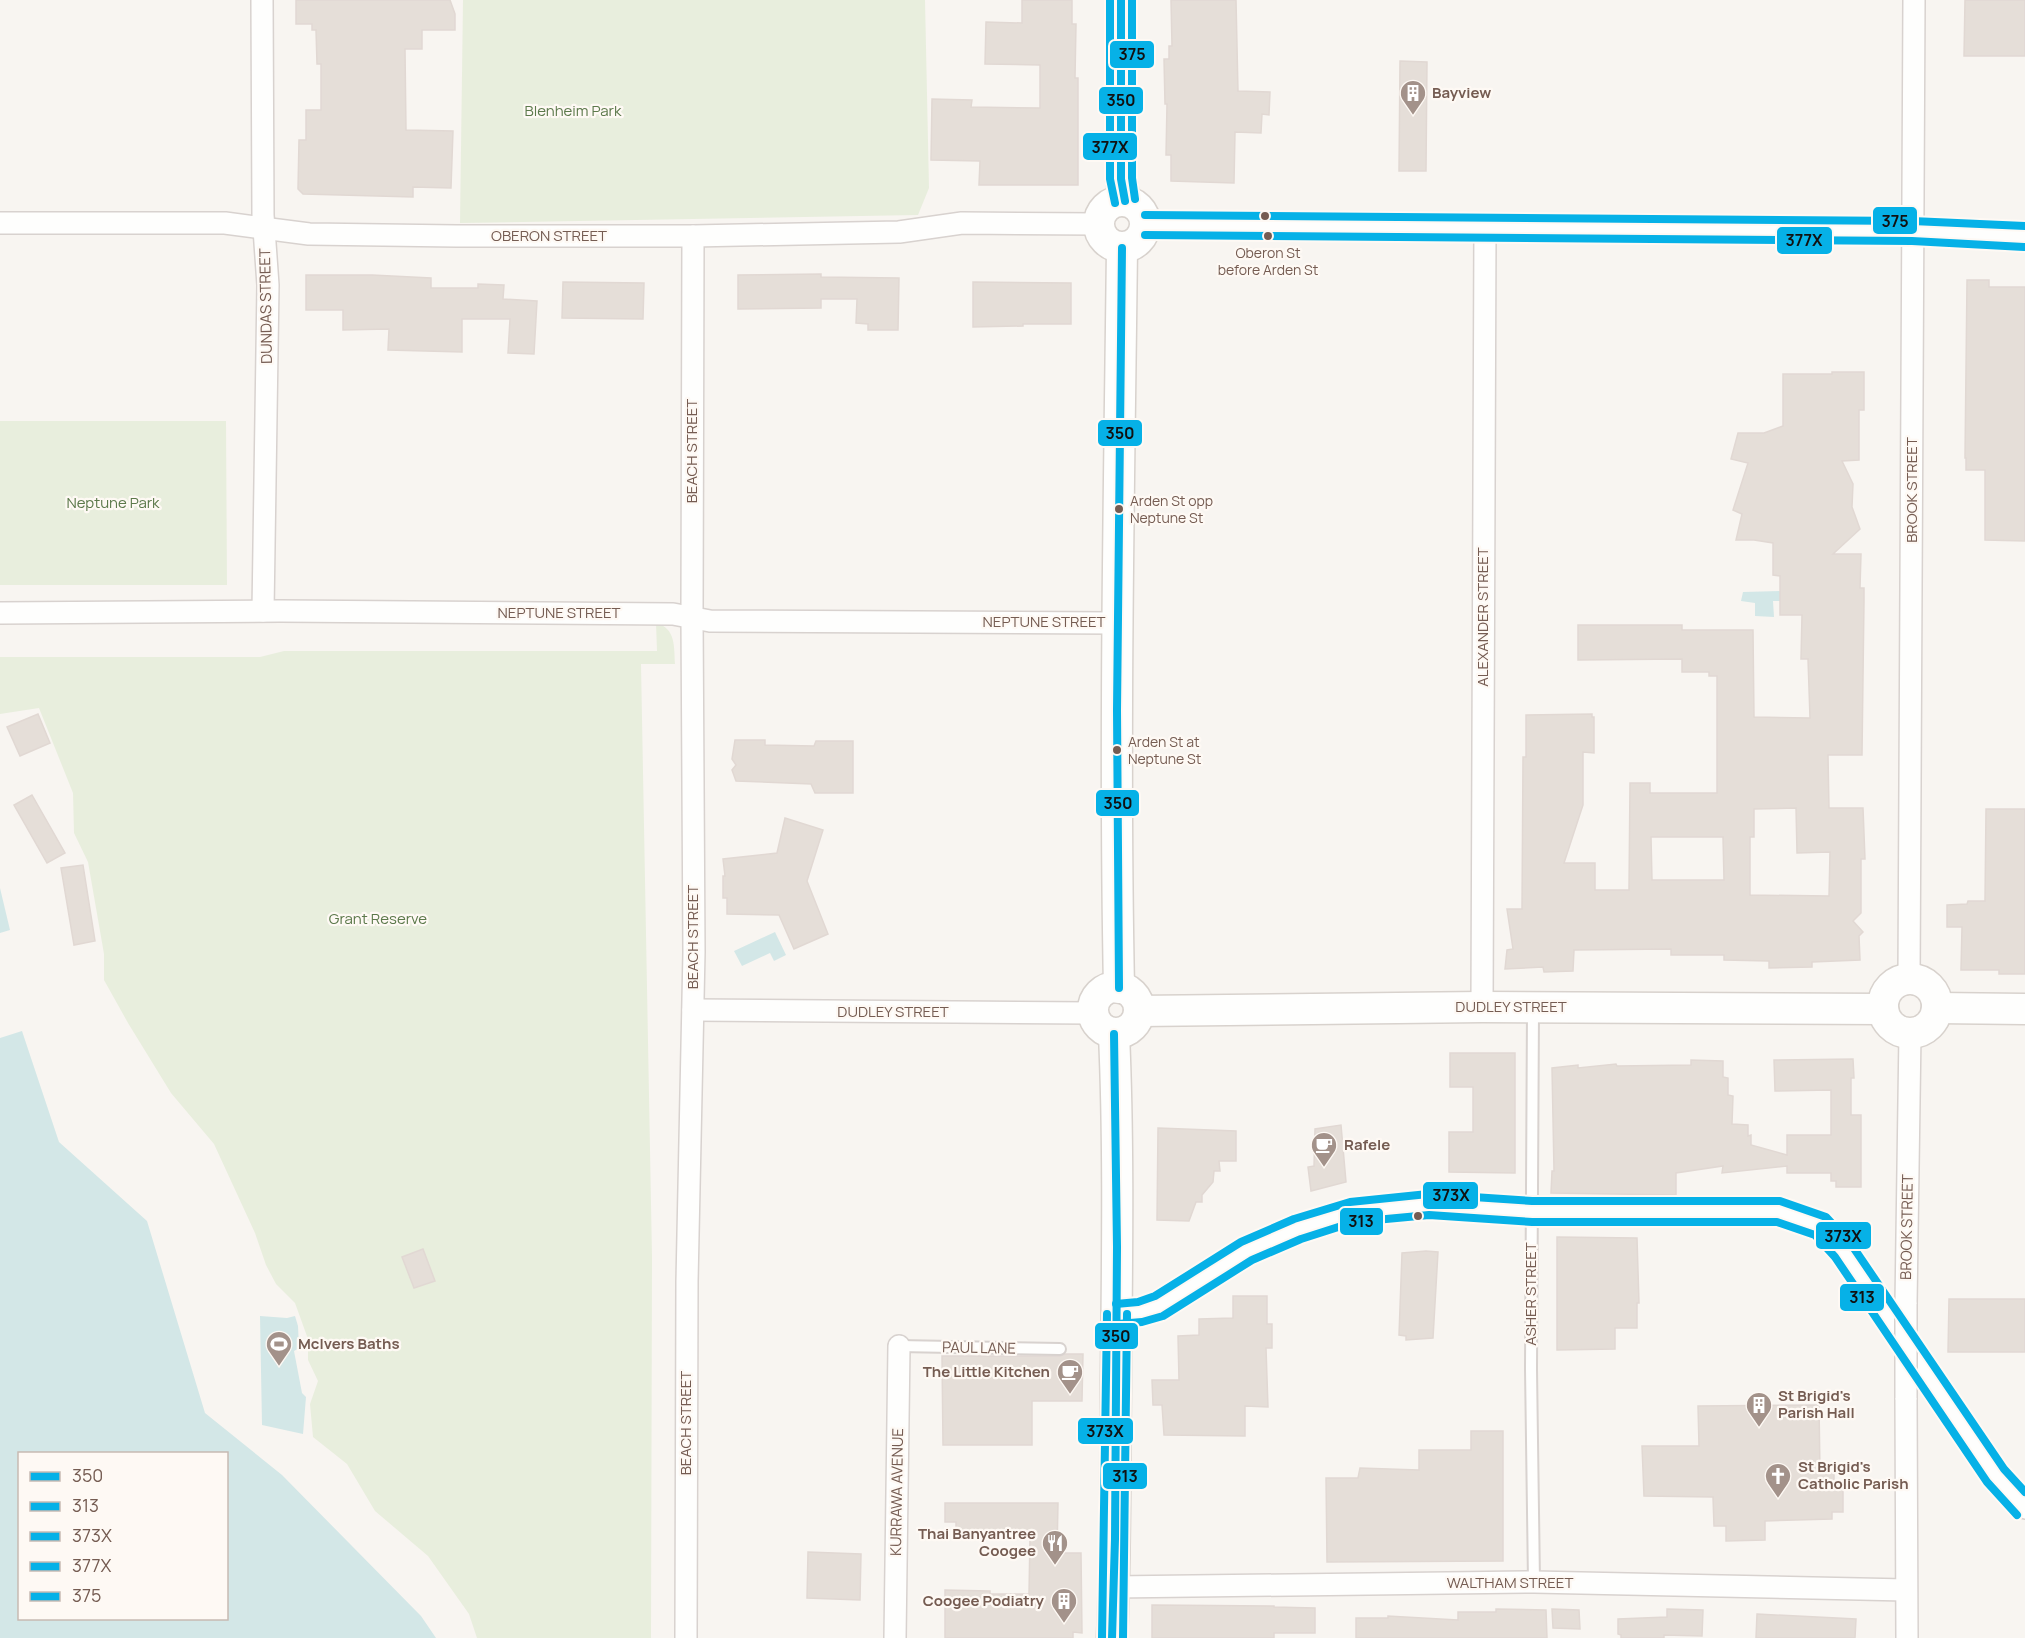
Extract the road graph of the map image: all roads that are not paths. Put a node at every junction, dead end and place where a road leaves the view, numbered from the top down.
1 (262, 0) edge
2 (1121, 0) edge
3 (1914, 0) edge
4 (1125, 201) junction
5 (0, 223) edge
6 (1098, 224) junction
7 (1145, 225) junction
8 (1485, 227) junction
9 (264, 228) junction
10 (1912, 231) junction
11 (693, 236) junction
12 (2025, 237) edge
13 (1122, 248) junction
14 (263, 611) junction
15 (0, 614) edge
16 (692, 617) junction
17 (1117, 622) junction
18 (1909, 979) junction
19 (1119, 988) junction
20 (1482, 1007) junction
21 (1533, 1007) junction
22 (1937, 1008) junction
23 (1883, 1009) junction
24 (2025, 1009) edge
25 (693, 1010) junction
26 (1139, 1011) junction
27 (1092, 1013) junction
28 (1910, 1033) junction
29 (1114, 1034) junction
30 (1532, 1212) junction
31 (1117, 1314) junction
32 (898, 1346) joint
33 (1060, 1349) dead end
34 (2025, 1508) edge
35 (1534, 1582) junction
36 (1114, 1587) junction
37 (1906, 1590) junction
38 (686, 1638) edge
39 (895, 1638) edge
40 (1112, 1638) edge
41 (1906, 1638) edge

1 - 9 street, DUNDAS STREET
2 - 4 main road
3 - 10 street, BROOK STREET
4 - 6 main road
4 - 7 main road
5 - 9 street, OBERON STREET
6 - 11 street, OBERON STREET
6 - 13 main road
7 - 8 street
7 - 13 main road
8 - 10 street
8 - 20 street, ALEXANDER STREET
9 - 11 street, OBERON STREET
9 - 14 street, DUNDAS STREET
10 - 12 street
10 - 18 street, BROOK STREET
11 - 16 street, BEACH STREET
13 - 17 main road
14 - 15 street, NEPTUNE STREET
14 - 16 street, NEPTUNE STREET
16 - 17 street, NEPTUNE STREET
16 - 25 street, BEACH STREET
17 - 19 main road
18 - 22 main road
18 - 23 main road
19 - 26 main road
19 - 27 main road
20 - 21 main road, DUDLEY STREET
20 - 26 main road, DUDLEY STREET
21 - 23 main road, DUDLEY STREET
21 - 30 lane, ASHER STREET
22 - 24 main road
22 - 28 main road
23 - 28 main road
25 - 27 street, DUDLEY STREET
25 - 38 street, BEACH STREET
26 - 29 main road
27 - 29 main road
28 - 37 street, BROOK STREET, bridge
29 - 31 main road
30 - 31 street
30 - 34 street
30 - 35 lane, ASHER STREET
31 - 36 main road
32 - 33 lane, PAUL LANE
32 - 39 street, KURRAWA AVENUE
35 - 36 street, WALTHAM STREET
35 - 37 street, WALTHAM STREET
36 - 40 main road
37 - 41 street, BROOK STREET

